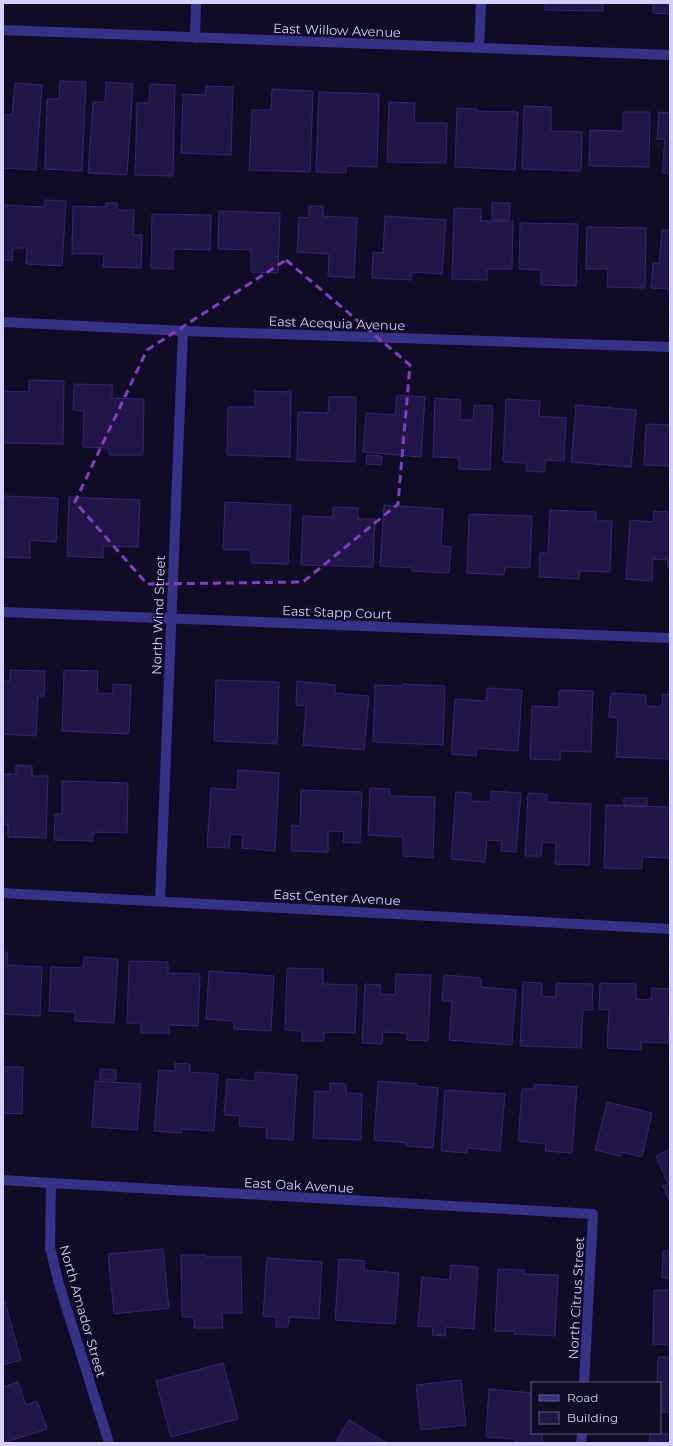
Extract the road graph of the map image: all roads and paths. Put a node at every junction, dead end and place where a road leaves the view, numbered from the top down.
1 (196, 3) edge
2 (481, 3) edge
3 (3, 30) edge
4 (195, 38) junction
5 (480, 47) junction
6 (670, 55) edge
7 (3, 322) edge
8 (183, 331) junction
9 (670, 347) edge
10 (3, 612) edge
11 (171, 618) junction
12 (670, 638) edge
13 (3, 893) edge
14 (160, 901) junction
15 (670, 928) edge
16 (3, 1180) edge
17 (50, 1184) junction
18 (593, 1214) joint
19 (584, 1382) edge
20 (109, 1443) edge

1 - 4 street
2 - 5 street
3 - 4 street, East Willow Avenue
4 - 5 street, East Willow Avenue
5 - 6 street, East Willow Avenue
7 - 8 street, East Acequia Avenue
8 - 9 street, East Acequia Avenue
8 - 11 street, North Wind Street
10 - 11 street, East Stapp Court
11 - 12 street, East Stapp Court
11 - 14 street, North Wind Street
13 - 14 street, East Center Avenue
14 - 15 street, East Center Avenue
16 - 17 street, East Oak Avenue
17 - 18 street, East Oak Avenue
17 - 20 street, North Amador Street
18 - 19 street, North Citrus Street

